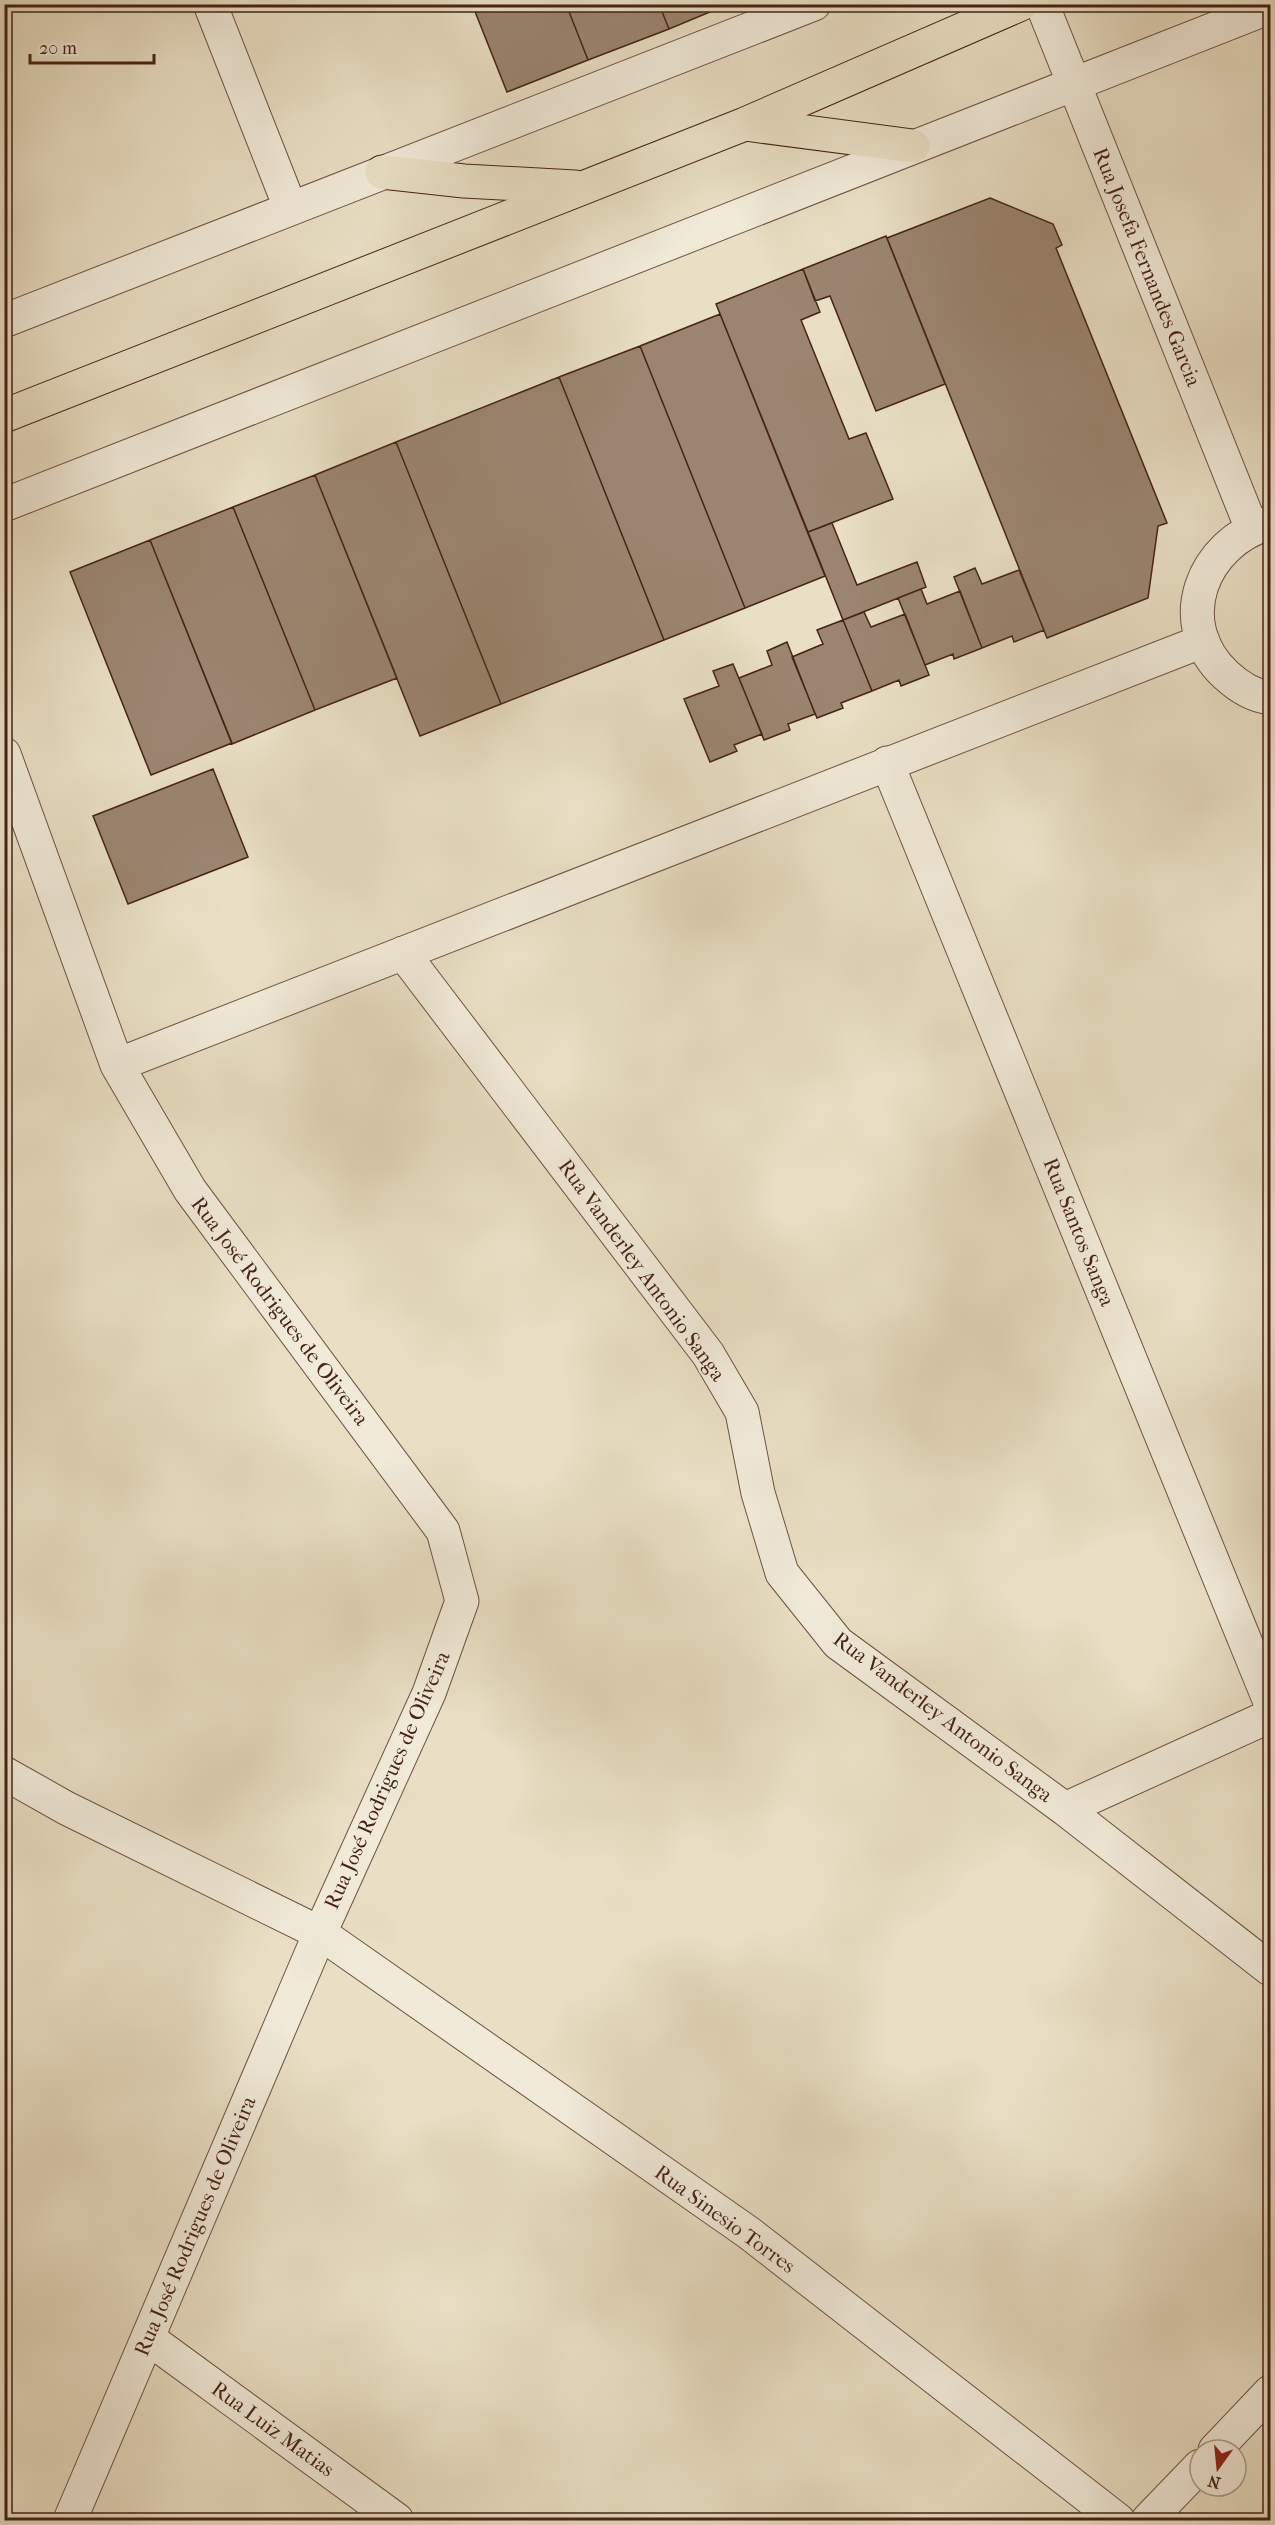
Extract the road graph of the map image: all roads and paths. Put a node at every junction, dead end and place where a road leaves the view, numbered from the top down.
1 (210, 4) edge
2 (814, 4) edge
3 (1021, 4) edge
4 (1042, 4) edge
5 (1270, 7) edge
6 (1075, 85) junction
7 (746, 124) junction
8 (913, 146) junction
9 (382, 171) junction
10 (586, 188) junction
11 (290, 207) junction
12 (4, 321) edge
13 (4, 416) edge
14 (4, 504) edge
15 (1261, 526) edge
16 (1203, 640) junction
17 (1270, 698) edge
18 (4, 754) edge
19 (887, 763) junction
20 (403, 953) junction
21 (117, 1065) junction
22 (1270, 1702) edge
23 (1270, 1716) edge
24 (4, 1773) edge
25 (1065, 1809) junction
26 (320, 1933) junction
27 (1270, 1969) edge
28 (148, 2338) junction
29 (1270, 2392) edge
30 (1226, 2438) edge
31 (1188, 2478) edge
32 (70, 2520) edge
33 (398, 2520) edge
34 (1118, 2520) edge
35 (1148, 2520) edge

1 - 11 street
2 - 9 street
3 - 7 main road
4 - 6 street, Rua Josefa Fernandes Garcia
5 - 6 street
6 - 8 street
6 - 15 street, Rua Josefa Fernandes Garcia
7 - 8 main road
7 - 10 main road
8 - 14 street
9 - 10 main road
9 - 11 street
10 - 13 main road
11 - 12 street
15 - 16 street
16 - 17 street
16 - 19 street
18 - 21 street, Rua José Rodrigues de Oliveira
19 - 20 street
19 - 22 street, Rua Santos Sanga
20 - 21 street
20 - 25 street, Rua Vanderley Antonio Sanga
21 - 26 street, Rua José Rodrigues de Oliveira
23 - 25 street
24 - 26 street, Rua Sinesio Torres
25 - 27 street, Rua Vanderley Antonio Sanga
26 - 28 street, Rua José Rodrigues de Oliveira
26 - 34 street, Rua Sinesio Torres
28 - 32 street, Rua José Rodrigues de Oliveira
28 - 33 street, Rua Luiz Matias
29 - 30 street
31 - 35 street

